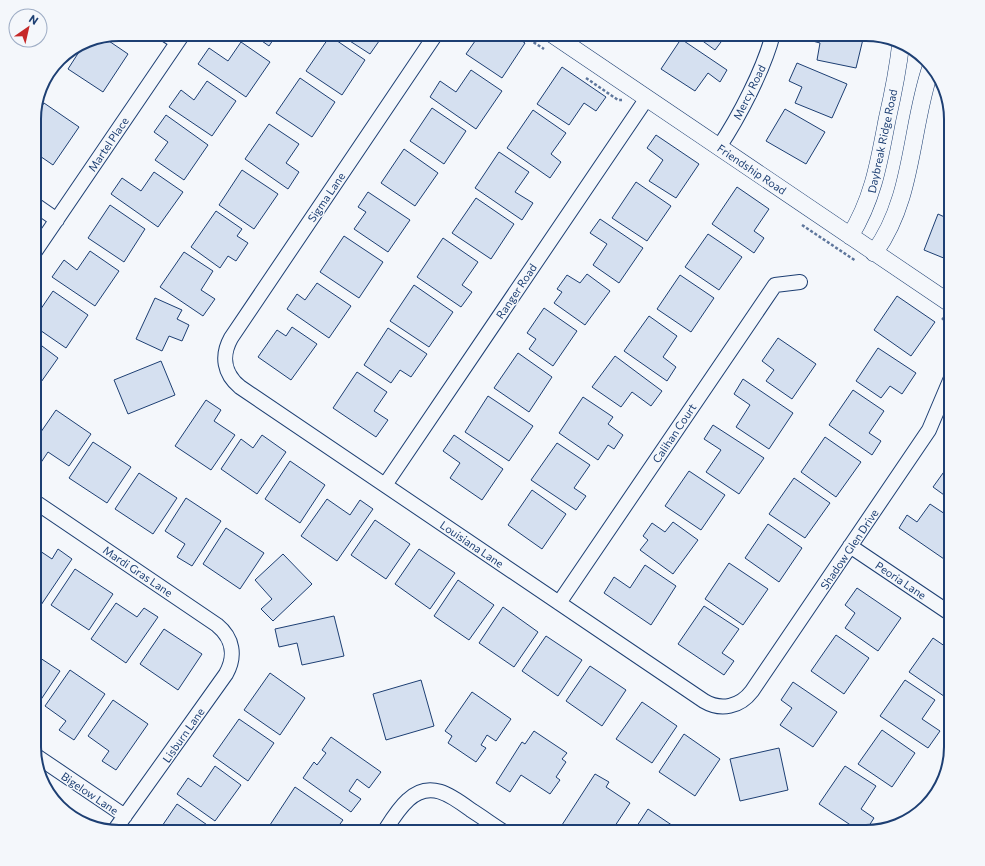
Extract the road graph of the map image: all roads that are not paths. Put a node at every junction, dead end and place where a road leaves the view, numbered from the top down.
1 (178, 41) edge
2 (431, 41) edge
3 (562, 41) edge
4 (771, 41) edge
5 (900, 49) edge
6 (929, 73) edge
7 (647, 98) junction
8 (719, 147) junction
9 (41, 209) edge
10 (57, 220) junction
11 (850, 236) junction
12 (41, 243) edge
13 (874, 252) junction
14 (800, 282) dead end
15 (944, 299) edge
16 (225, 364) joint
17 (944, 395) edge
18 (385, 485) junction
19 (41, 506) edge
20 (850, 546) junction
21 (559, 603) junction
22 (944, 609) edge
23 (232, 650) joint
24 (730, 706) joint
25 (43, 760) edge
26 (125, 816) junction
27 (118, 825) edge
28 (389, 825) edge
29 (494, 825) edge

1 - 10 street, Martel Place
2 - 16 street, Sigma Lane
3 - 7 street, Friendship Road
4 - 8 street, Mercy Road
5 - 11 street, Daybreak Ridge Road
6 - 13 street
7 - 8 street, Friendship Road
7 - 18 street, Ranger Road
8 - 11 street, Friendship Road
9 - 10 street
10 - 12 street, Martel Place
11 - 13 street, Friendship Road
13 - 15 street, Friendship Road
14 - 21 street, Calihan Court
16 - 18 street, Louisiana Lane
17 - 20 street, Shadow Glen Drive
18 - 21 street, Louisiana Lane
19 - 23 street, Mardi Gras Lane
20 - 22 street, Peoria Lane
20 - 24 street, Shadow Glen Drive
21 - 24 street, Louisiana Lane
23 - 26 street, Lisburn Lane
25 - 26 street, Bigelow Lane
26 - 27 street, Lisburn Lane
28 - 29 street

